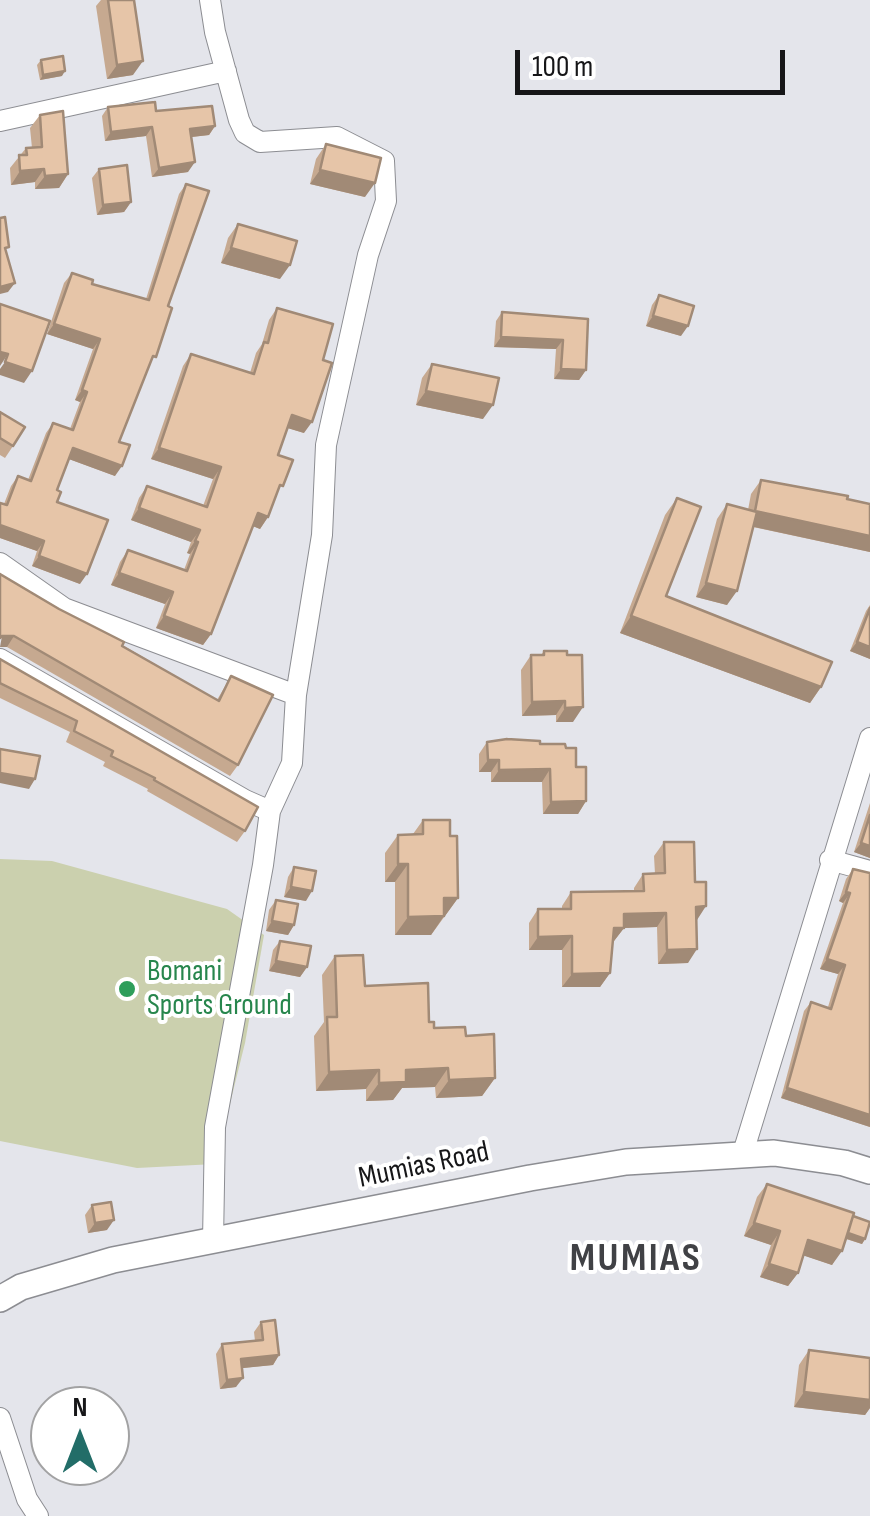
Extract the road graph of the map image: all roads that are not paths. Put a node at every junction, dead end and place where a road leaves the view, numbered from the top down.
1 (210, 0) edge
2 (226, 71) junction
3 (0, 121) edge
4 (0, 564) edge
5 (0, 659) edge
6 (296, 695) junction
7 (870, 738) edge
8 (270, 811) junction
9 (830, 860) junction
10 (870, 872) edge
11 (742, 1156) junction
12 (870, 1171) edge
13 (213, 1241) junction
14 (2, 1296) edge
15 (0, 1418) edge
16 (38, 1516) edge

1 - 2 street
2 - 3 street
2 - 6 street
4 - 6 street
5 - 8 street
6 - 8 street
7 - 9 street
8 - 13 street
9 - 10 street
9 - 11 street
11 - 12 street, Mumias Road
11 - 13 street, Mumias Road
13 - 14 street, Mumias Road
15 - 16 street

